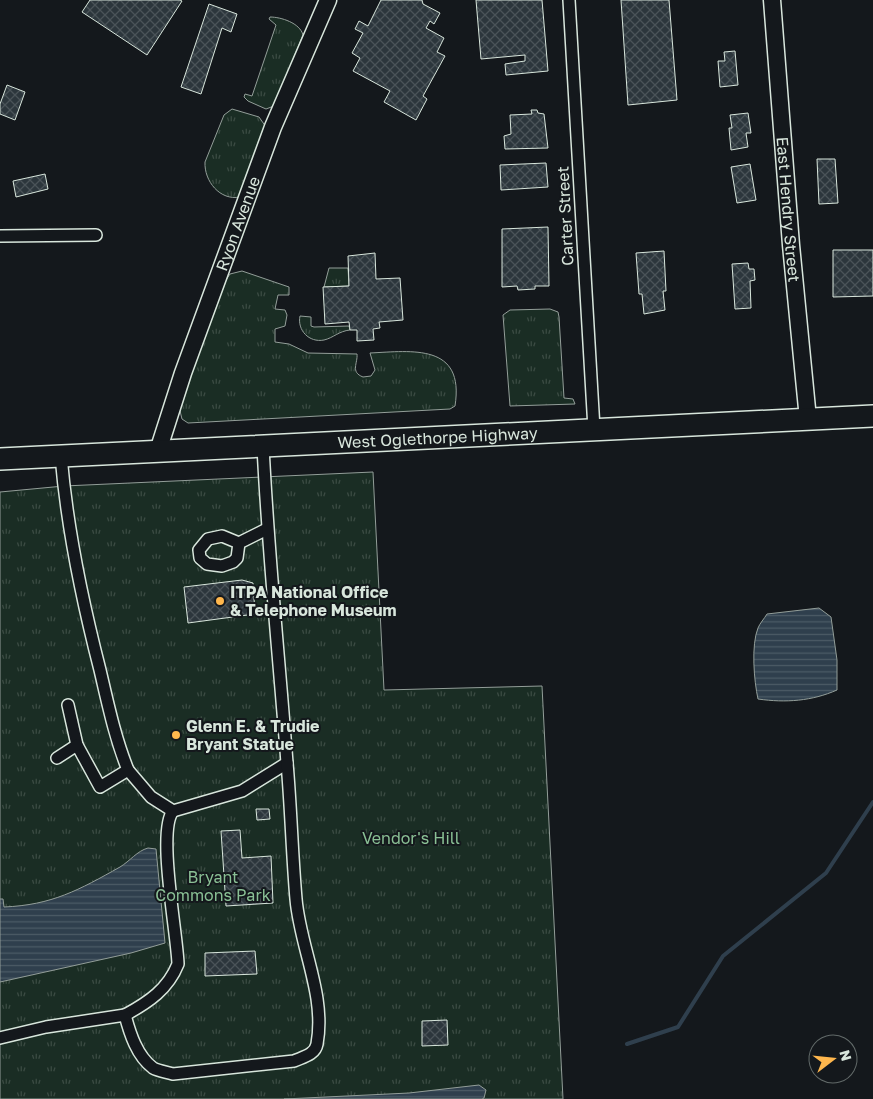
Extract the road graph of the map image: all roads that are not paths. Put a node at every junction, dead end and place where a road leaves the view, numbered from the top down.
1 (328, 0) edge
2 (569, 0) edge
3 (772, 0) edge
4 (96, 235) dead end
5 (0, 236) edge
6 (873, 416) edge
7 (808, 419) junction
8 (594, 429) junction
9 (263, 446) junction
10 (158, 451) junction
11 (61, 456) junction
12 (0, 459) edge
13 (267, 529) junction
14 (239, 543) dead end
15 (68, 705) dead end
16 (77, 746) junction
17 (57, 758) dead end
18 (287, 763) junction
19 (128, 770) junction
20 (173, 811) junction
21 (125, 1015) junction
22 (0, 1038) edge

1 - 10 street, Ryon Avenue
2 - 8 street, Carter Street
3 - 7 street, East Hendry Street
4 - 5 street
6 - 7 highway, West Oglethorpe Highway
7 - 8 highway, West Oglethorpe Highway
8 - 9 highway, West Oglethorpe Highway
9 - 10 highway, West Oglethorpe Highway
9 - 13 street
10 - 11 highway, West Oglethorpe Highway
11 - 12 highway, West Oglethorpe Highway
11 - 19 street
13 - 14 street
13 - 18 street
15 - 16 street
16 - 17 street
16 - 19 street
18 - 20 street
18 - 21 street
19 - 20 street
20 - 21 street
21 - 22 street

